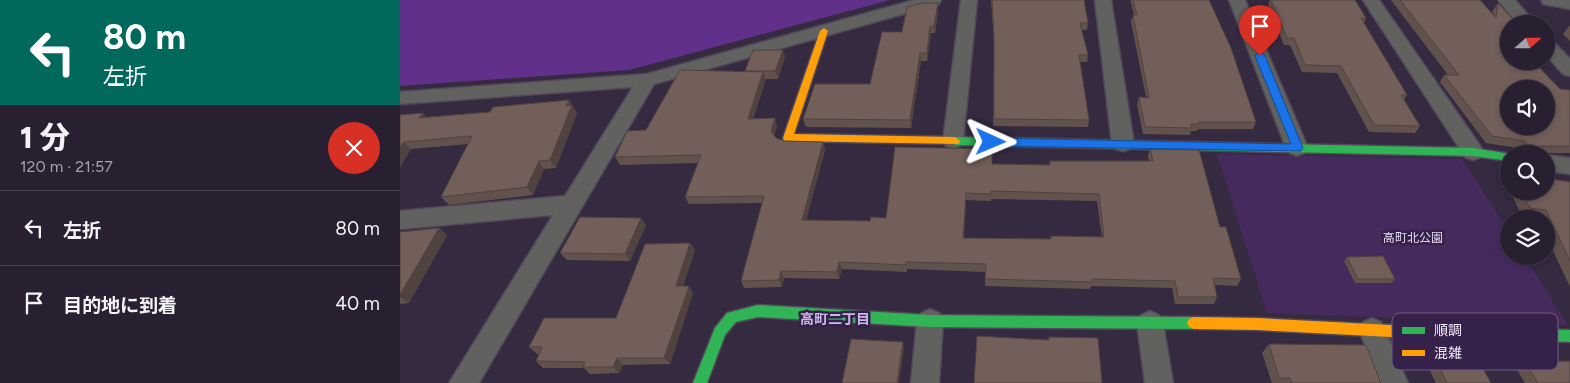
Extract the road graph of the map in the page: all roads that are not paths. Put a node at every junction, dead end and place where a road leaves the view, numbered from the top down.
1 (933, 0) edge
2 (970, 0) edge
3 (1103, 0) edge
4 (1237, 0) edge
5 (1371, 0) edge
6 (1506, 0) edge
7 (1548, 0) edge
8 (1570, 4) edge
9 (1520, 15) edge
10 (824, 31) junction
11 (1555, 54) edge
12 (1570, 70) edge
13 (646, 80) junction
14 (400, 98) edge
15 (953, 141) junction
16 (1123, 144) junction
17 (1298, 148) junction
18 (1473, 152) junction
19 (1500, 156) edge
20 (1555, 164) edge
21 (1570, 166) edge
22 (571, 204) junction
23 (400, 220) edge
24 (930, 321) junction
25 (1150, 323) junction
26 (1372, 330) junction
27 (1392, 331) edge
28 (463, 383) edge
29 (700, 383) edge
30 (925, 383) edge
31 (1159, 383) edge
32 (1394, 383) edge

1 - 10 street
2 - 15 street
3 - 16 street
4 - 17 street
5 - 18 street
6 - 9 street
7 - 8 street
10 - 13 street
10 - 15 street
11 - 12 street
13 - 14 street
13 - 22 street
15 - 16 street
16 - 17 street
17 - 18 street
18 - 19 street
20 - 21 street
22 - 23 street
22 - 28 street
24 - 25 street
24 - 29 street
24 - 30 street
25 - 26 street
25 - 31 street
26 - 27 street
26 - 32 street

